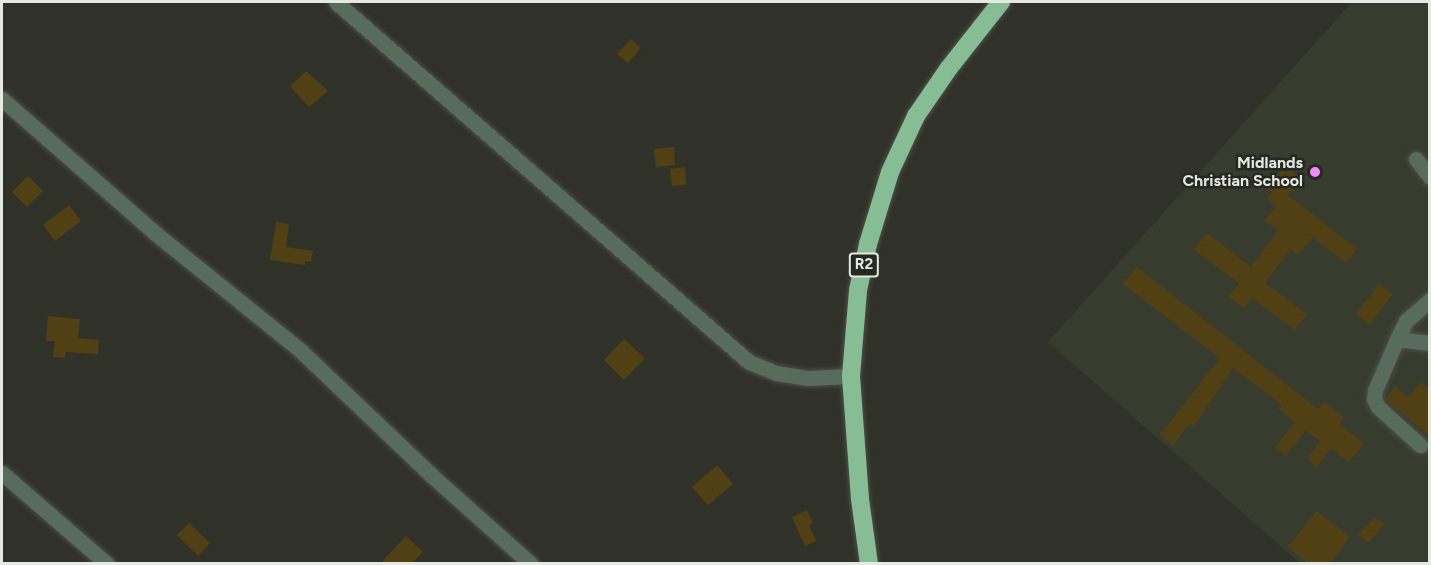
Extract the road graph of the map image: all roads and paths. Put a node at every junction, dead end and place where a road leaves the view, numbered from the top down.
1 (336, 2) edge
2 (1001, 2) edge
3 (2, 99) edge
4 (1416, 159) dead end
5 (1430, 177) edge
6 (1430, 300) edge
7 (1397, 339) junction
8 (1430, 342) edge
9 (851, 376) junction
10 (1420, 445) dead end
11 (2, 473) edge
12 (107, 564) edge
13 (531, 564) edge
14 (868, 564) edge

1 - 9 street
2 - 9 highway, R2
3 - 13 street
4 - 5 street
6 - 7 street
7 - 8 street
7 - 10 street
9 - 14 highway, R2
11 - 12 street

